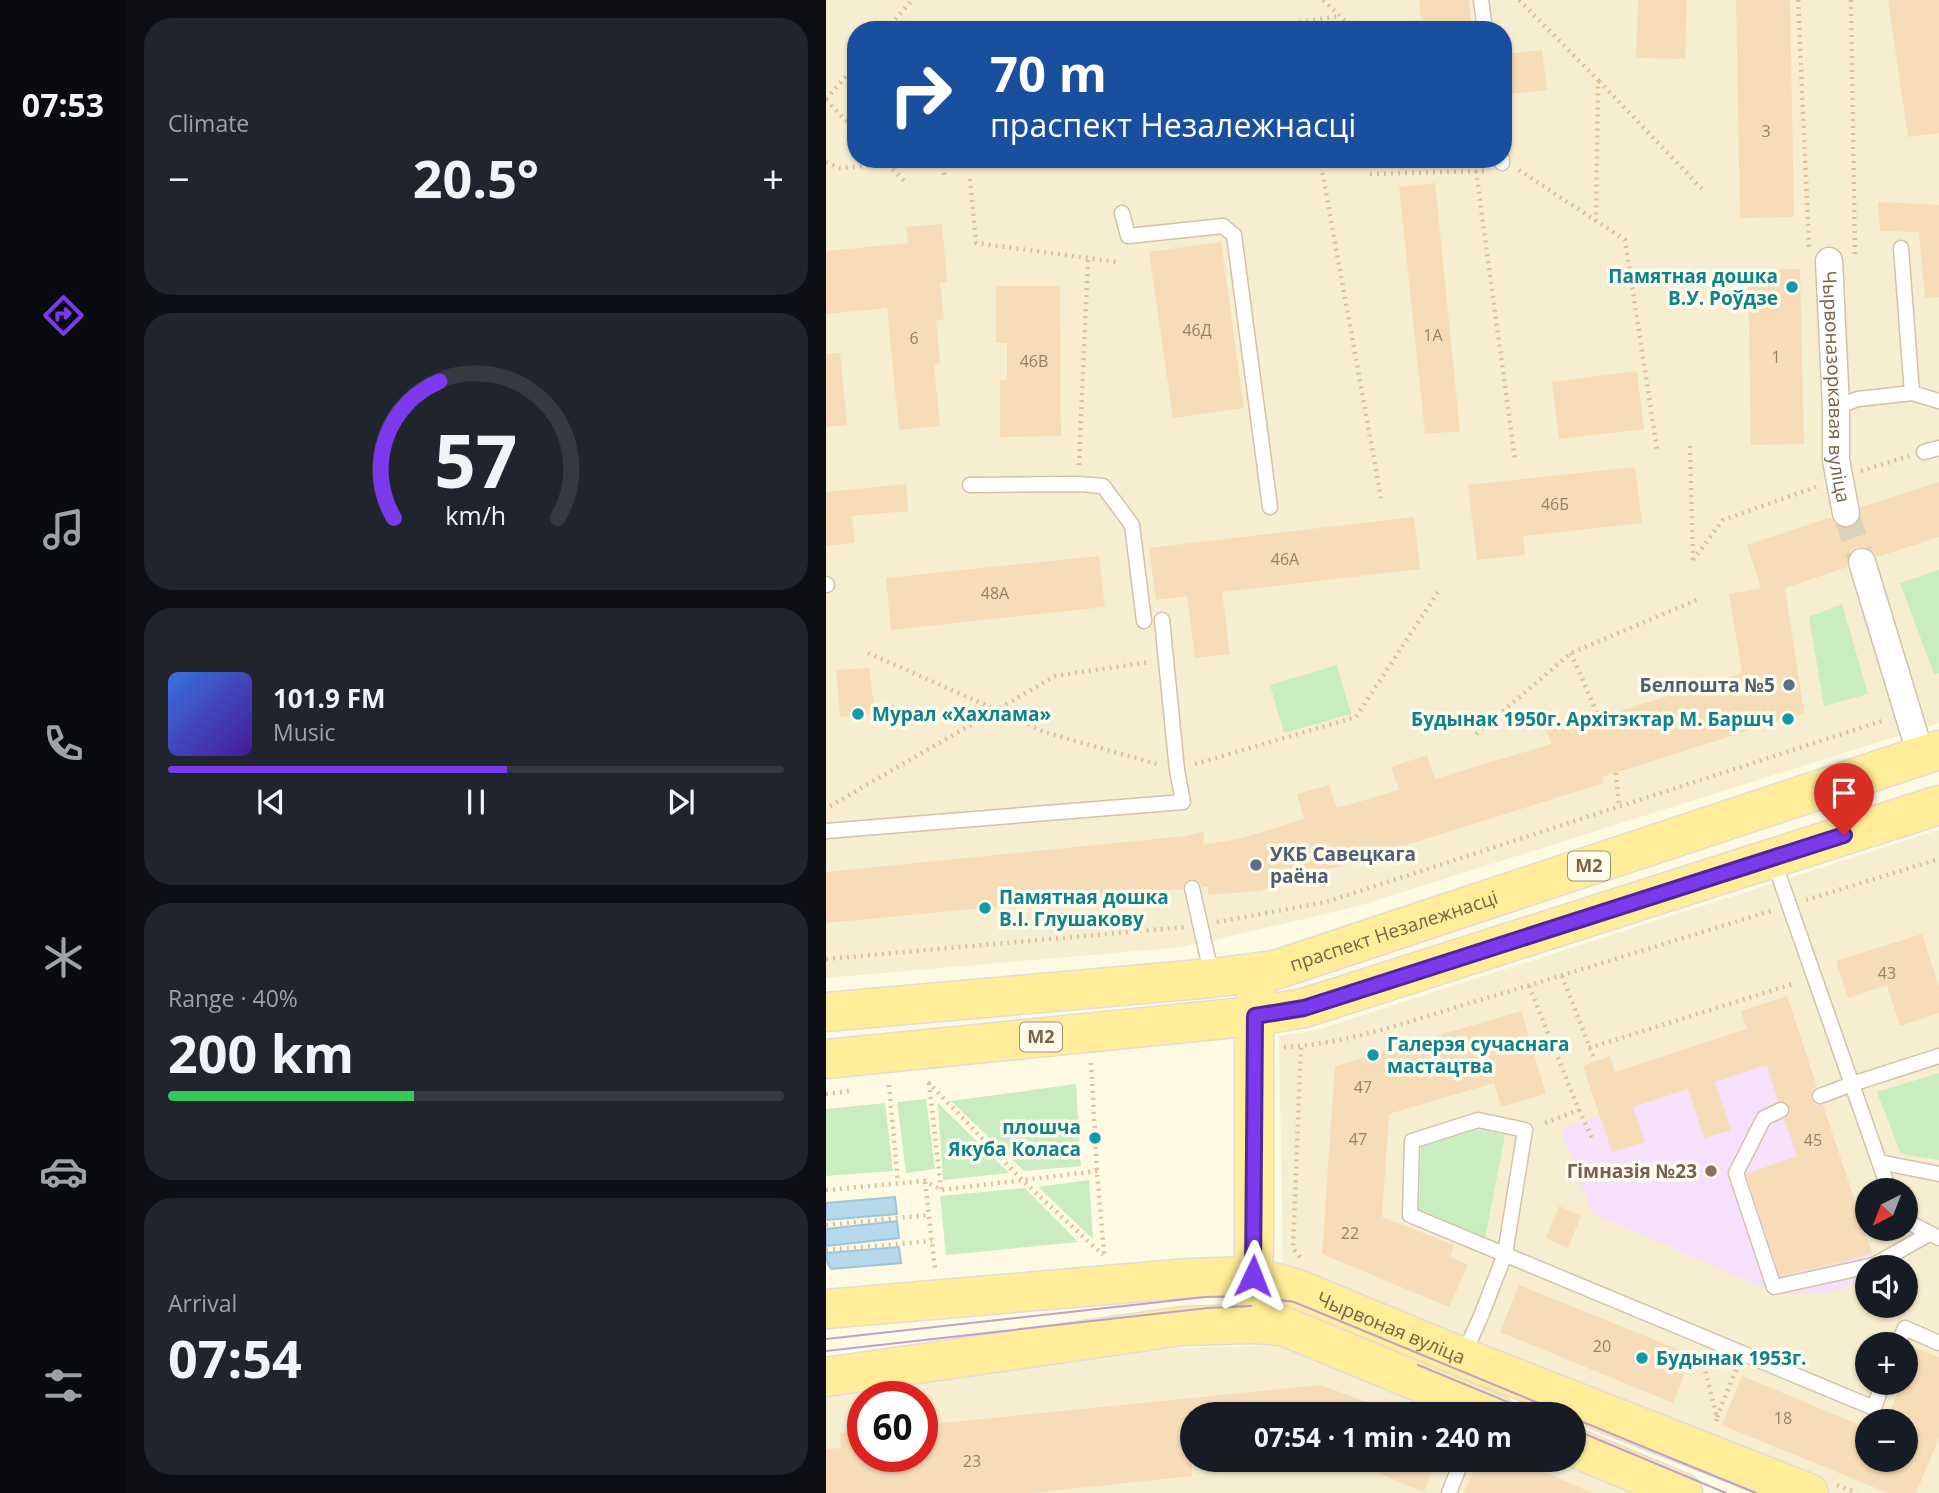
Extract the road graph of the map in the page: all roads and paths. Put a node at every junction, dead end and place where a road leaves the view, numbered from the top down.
1 (912, 0) edge
2 (1323, 0) edge
3 (1482, 0) edge
4 (1519, 0) edge
5 (1340, 16) junction
6 (894, 21) edge
7 (1306, 21) edge
8 (1346, 21) edge
9 (1484, 21) edge
10 (847, 75) edge
11 (1598, 80) junction
12 (826, 99) edge
13 (847, 121) edge
14 (826, 162) edge
15 (847, 166) edge
16 (892, 168) edge
17 (943, 168) edge
18 (1323, 168) edge
19 (1402, 168) edge
20 (1492, 168) edge
21 (1510, 168) edge
22 (1476, 171) junction
23 (1403, 173) junction
24 (1370, 174) dead end
25 (970, 179) dead end
26 (945, 180) dead end
27 (907, 184) dead end
28 (1703, 190) dead end
29 (1122, 212) dead end
30 (1596, 221) junction
31 (1901, 248) dead end
32 (1088, 258) junction
33 (1829, 261) dead end
34 (1117, 262) dead end
35 (1912, 393) junction
36 (1939, 401) edge
37 (1836, 407) junction
38 (1690, 446) dead end
39 (1939, 448) edge
40 (1657, 449) dead end
41 (1924, 452) joint
42 (1515, 460) dead end
43 (1839, 479) junction
44 (1079, 484) junction
45 (970, 485) dead end
46 (1381, 498) dead end
47 (1270, 507) dead end
48 (1846, 513) tunnel mouth
49 (1862, 562) tunnel mouth
50 (1699, 599) dead end
51 (1161, 620) dead end
52 (1144, 621) dead end
53 (1571, 653) junction
54 (1166, 660) junction
55 (1907, 713) junction
56 (1599, 718) dead end
57 (1476, 734) dead end
58 (1930, 753) edge
59 (1616, 773) dead end
60 (1939, 805) edge
61 (830, 806) dead end
62 (1619, 806) junction
63 (826, 831) edge
64 (1773, 857) junction
65 (1939, 859) edge
66 (1192, 888) dead end
67 (1788, 905) junction
68 (1199, 926) junction
69 (826, 959) edge
70 (1256, 972) junction
71 (1562, 976) junction
72 (1814, 977) junction
73 (1212, 978) junction
74 (1529, 985) junction
75 (826, 1012) edge
76 (1264, 1032) junction
77 (1301, 1046) junction
78 (1589, 1048) junction
79 (1939, 1056) edge
80 (826, 1059) edge
81 (1595, 1061) dead end
82 (1091, 1063) dead end
83 (1852, 1084) junction
84 (890, 1085) dead end
85 (1820, 1096) dead end
86 (1580, 1110) junction
87 (1782, 1111) dead end
88 (1525, 1130) junction
89 (1592, 1138) dead end
90 (1879, 1162) junction
91 (1097, 1171) junction
92 (1939, 1174) edge
93 (1885, 1178) edge
94 (1022, 1180) junction
95 (925, 1181) junction
96 (898, 1183) junction
97 (826, 1190) edge
98 (942, 1190) junction
99 (929, 1215) junction
100 (826, 1224) edge
101 (1918, 1227) edge
102 (1934, 1236) edge
103 (932, 1241) junction
104 (826, 1250) edge
105 (1505, 1254) junction
106 (1304, 1261) dead end
107 (934, 1265) dead end
108 (1253, 1276) junction
109 (826, 1309) edge
110 (1252, 1324) junction
111 (1696, 1334) junction
112 (1918, 1334) edge
113 (1939, 1343) edge
114 (1742, 1354) junction
115 (1462, 1357) junction
116 (826, 1377) edge
117 (1879, 1395) edge
118 (1462, 1402) edge
119 (1717, 1418) junction
120 (1713, 1428) dead end
121 (1586, 1452) edge
122 (1457, 1472) edge
123 (1821, 1488) edge
124 (1449, 1493) edge
125 (1682, 1493) edge
126 (1857, 1493) edge

1 - 6 path
2 - 5 path
3 - 9 lane
4 - 11 path
5 - 7 path
5 - 8 path
10 - 12 path
11 - 28 path
11 - 30 path
12 - 13 path
14 - 15 path
16 - 27 path
17 - 26 path
18 - 46 path
19 - 23 path
20 - 22 path
21 - 30 path
22 - 23 path
22 - 42 path
23 - 24 path
25 - 32 path
29 - 47 lane
30 - 40 path
31 - 35 lane
32 - 34 path
32 - 44 path
33 - 37 street, Чырвоназоркавая вуліца
35 - 36 lane
35 - 37 lane
37 - 43 street, Чырвоназоркавая вуліца
38 - 43 path
39 - 41 lane
41 - 43 path
43 - 48 street, Чырвоназоркавая вуліца
44 - 45 lane
44 - 52 lane
49 - 55 street
50 - 53 path
51 - 54 lane
53 - 56 path
53 - 57 path
54 - 61 path
54 - 63 lane
55 - 58 street
55 - 62 path
58 - 70 main road, праспект Незалежнасці / М2
59 - 62 path
60 - 64 main road, М2
62 - 68 path
64 - 67 lane
64 - 76 main road, М2
65 - 67 path
66 - 68 lane
67 - 71 path
67 - 72 lane
68 - 69 path
68 - 73 lane
70 - 73 main road, праспект Незалежнасці / М2
70 - 76 main road
71 - 74 path
71 - 78 path
72 - 78 path
72 - 83 lane
73 - 75 main road, праспект Незалежнасці / М2
74 - 77 path
74 - 86 path
76 - 77 path
76 - 80 main road, М2
76 - 108 main road
77 - 106 path
78 - 81 path
79 - 83 lane
82 - 91 path
83 - 85 lane
83 - 90 lane
84 - 96 path
86 - 88 path
86 - 89 path
87 - 102 lane
88 - 105 lane
88 - 105 lane
90 - 92 lane
90 - 93 lane
91 - 94 path
91 - 94 path
94 - 98 path
94 - 98 path
95 - 96 path
95 - 98 path
95 - 99 path
96 - 97 path
99 - 100 path
99 - 103 path
101 - 102 lane
103 - 104 path
103 - 107 path
105 - 111 lane
105 - 115 lane
108 - 109 main road, Чырвоная вуліца
108 - 110 main road
108 - 115 main road, Чырвоная вуліца
110 - 116 main road, Чырвоная вуліца
110 - 118 main road, Чырвоная вуліца
111 - 114 lane
111 - 119 path
112 - 113 lane
114 - 117 lane
114 - 119 path
115 - 123 main road, Чырвоная вуліца
119 - 120 path
121 - 125 main road
122 - 124 lane
123 - 126 path

